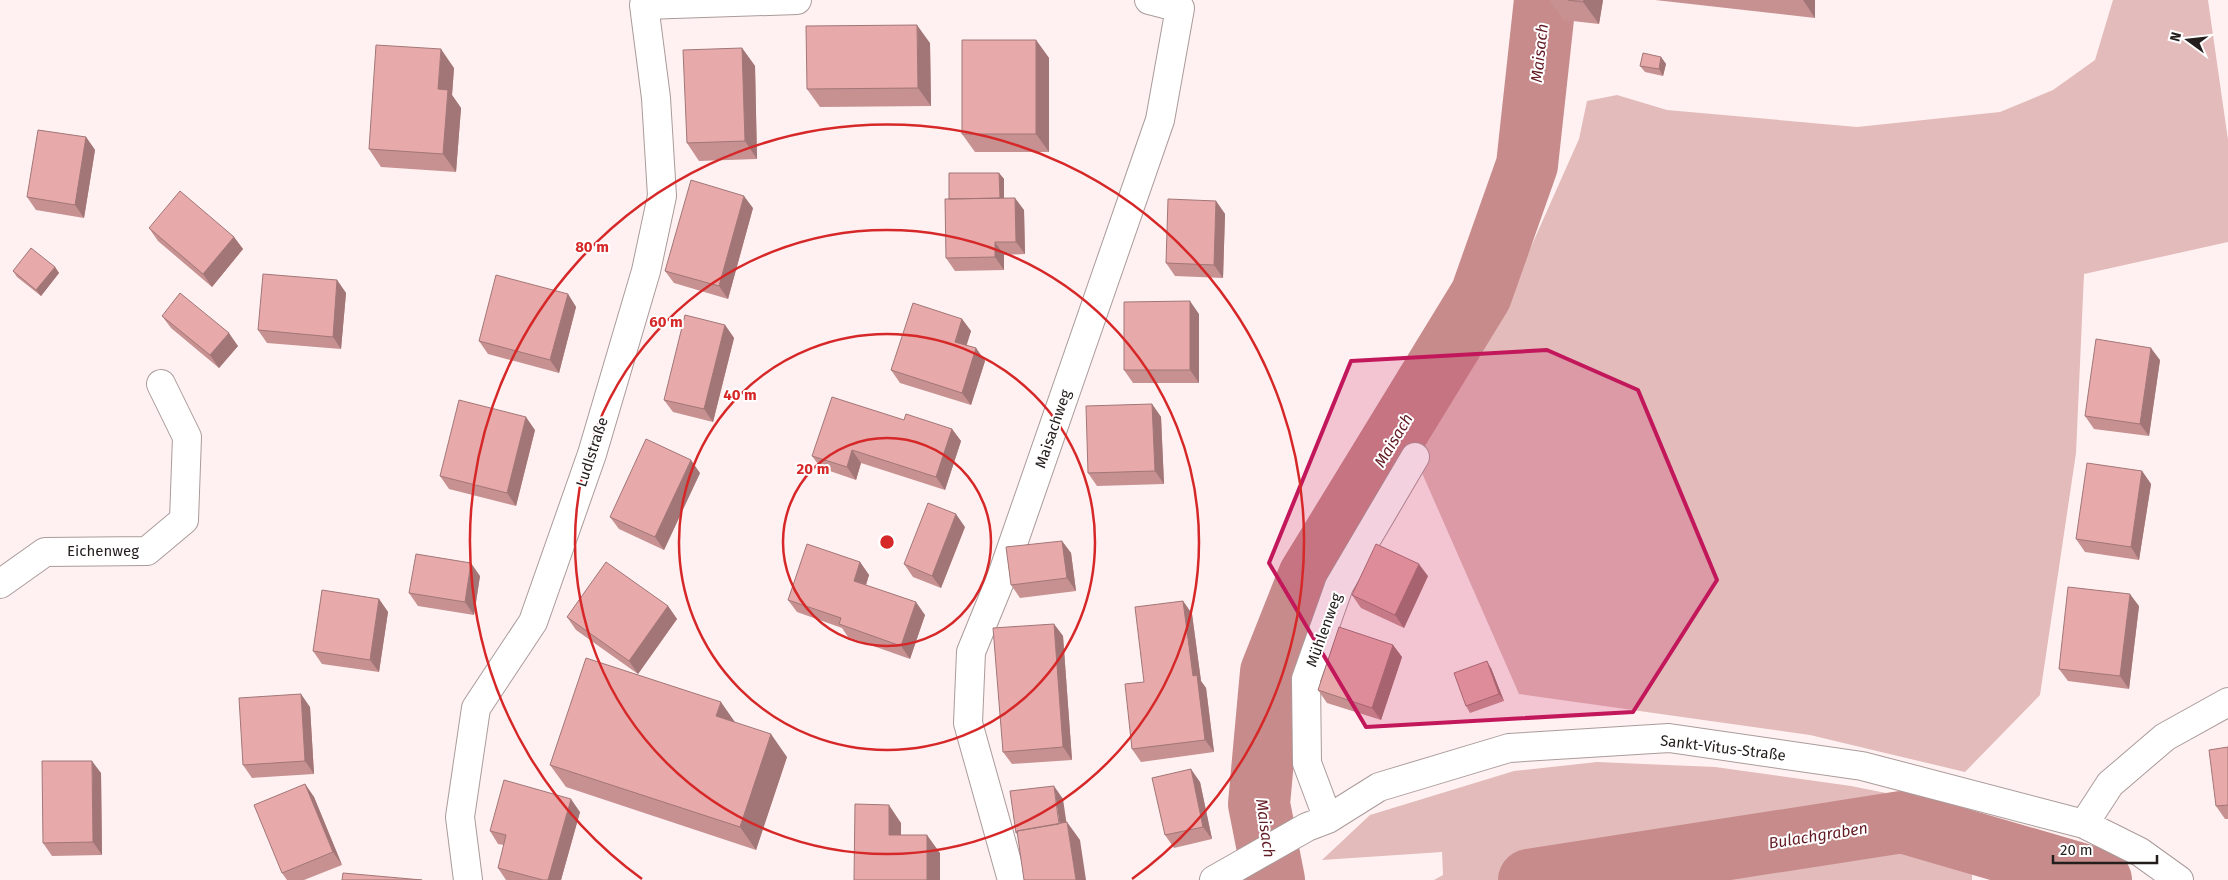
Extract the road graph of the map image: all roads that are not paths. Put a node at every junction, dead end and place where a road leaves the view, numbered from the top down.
1 (797, 0) edge
2 (1149, 0) edge
3 (161, 384) dead end
4 (1415, 457) dead end
5 (0, 584) edge
6 (2228, 702) edge
7 (1318, 823) junction
8 (2084, 824) junction
9 (1216, 879) edge
10 (468, 880) edge
11 (1012, 880) edge
12 (2179, 880) edge

1 - 10 street, Ludlstraße
2 - 11 street, Maisachweg
3 - 5 street, Eichenweg
4 - 7 street, Mühlenweg
6 - 8 street
7 - 8 street, Sankt-Vitus-Straße
7 - 9 street, Sankt-Vitus-Straße
8 - 12 street, Sankt-Vitus-Straße

